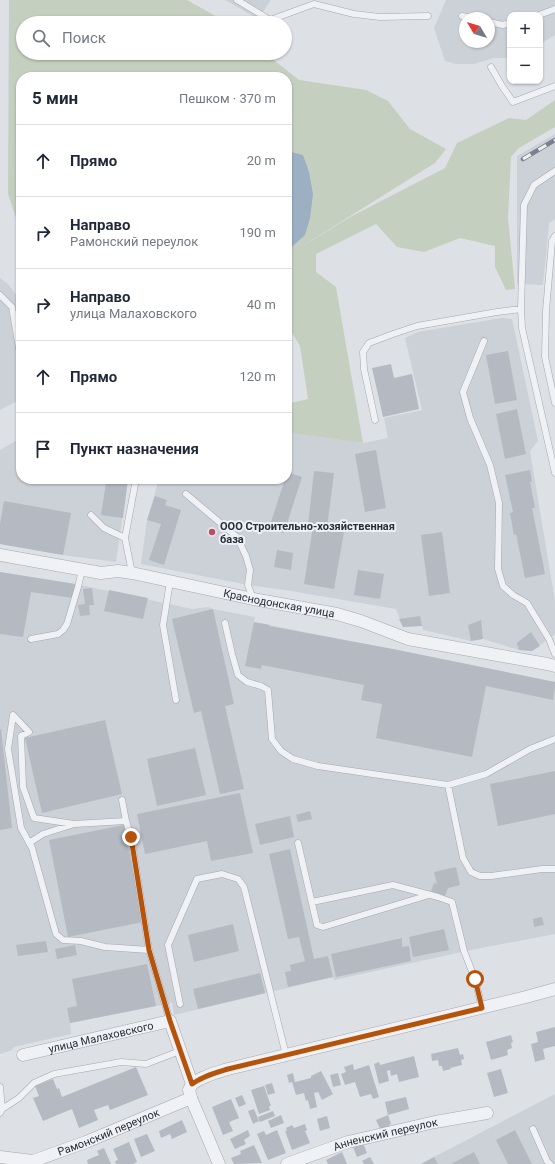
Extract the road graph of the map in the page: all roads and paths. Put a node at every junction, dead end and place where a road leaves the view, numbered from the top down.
1 (237, 0) edge
2 (555, 9) edge
3 (543, 13) edge
4 (263, 16) edge
5 (281, 16) edge
6 (428, 16) dead end
7 (495, 23) edge
8 (507, 24) edge
9 (491, 67) dead end
10 (555, 86) edge
11 (555, 171) edge
12 (555, 236) edge
13 (0, 295) edge
14 (521, 309) junction
15 (16, 330) edge
16 (484, 340) dead end
17 (555, 403) edge
18 (375, 420) dead end
19 (555, 473) edge
20 (135, 484) edge
21 (186, 494) dead end
22 (92, 515) dead end
23 (125, 538) junction
24 (0, 555) edge
25 (82, 570) junction
26 (132, 573) junction
27 (170, 582) junction
28 (253, 599) junction
29 (225, 623) dead end
30 (31, 639) dead end
31 (555, 654) edge
32 (555, 666) edge
33 (176, 700) dead end
34 (555, 739) edge
35 (448, 785) junction
36 (122, 800) dead end
37 (126, 821) junction
38 (74, 824) junction
39 (29, 843) junction
40 (298, 843) dead end
41 (555, 869) edge
42 (431, 895) junction
43 (312, 902) junction
44 (149, 950) junction
45 (555, 989) edge
46 (180, 1004) dead end
47 (482, 1008) junction
48 (170, 1021) junction
49 (180, 1051) junction
50 (22, 1055) dead end
51 (286, 1055) junction
52 (192, 1084) junction
53 (0, 1087) edge
54 (191, 1098) junction
55 (1, 1111) edge
56 (486, 1113) dead end
57 (533, 1129) dead end
58 (0, 1157) edge
59 (219, 1164) edge
60 (287, 1164) edge
61 (550, 1164) edge

1 - 4 lane
2 - 3 lane
5 - 6 lane
7 - 8 lane
9 - 10 lane
11 - 14 lane
12 - 17 lane
13 - 15 lane
14 - 18 lane
14 - 19 lane
16 - 31 lane
20 - 23 lane
21 - 28 lane
22 - 23 lane
23 - 26 lane
24 - 25 street, Краснодонская улица
25 - 26 street, Краснодонская улица
25 - 30 lane
26 - 27 street, Краснодонская улица
27 - 28 street, Краснодонская улица
27 - 33 lane
28 - 32 street, Краснодонская улица
29 - 35 lane
34 - 35 lane
35 - 41 lane
36 - 37 lane
37 - 38 lane
37 - 44 lane
38 - 39 lane
38 - 39 lane
39 - 44 lane
40 - 43 lane
42 - 43 lane
42 - 43 lane
42 - 47 lane
44 - 48 lane
45 - 47 street
46 - 51 lane
47 - 51 street
48 - 49 street
48 - 50 street, улица Малаховского
49 - 52 street
49 - 55 lane
51 - 52 street
52 - 54 street
53 - 55 lane
54 - 58 street, Рамонский переулок
54 - 59 street
56 - 60 street, Анненский переулок
57 - 61 lane

